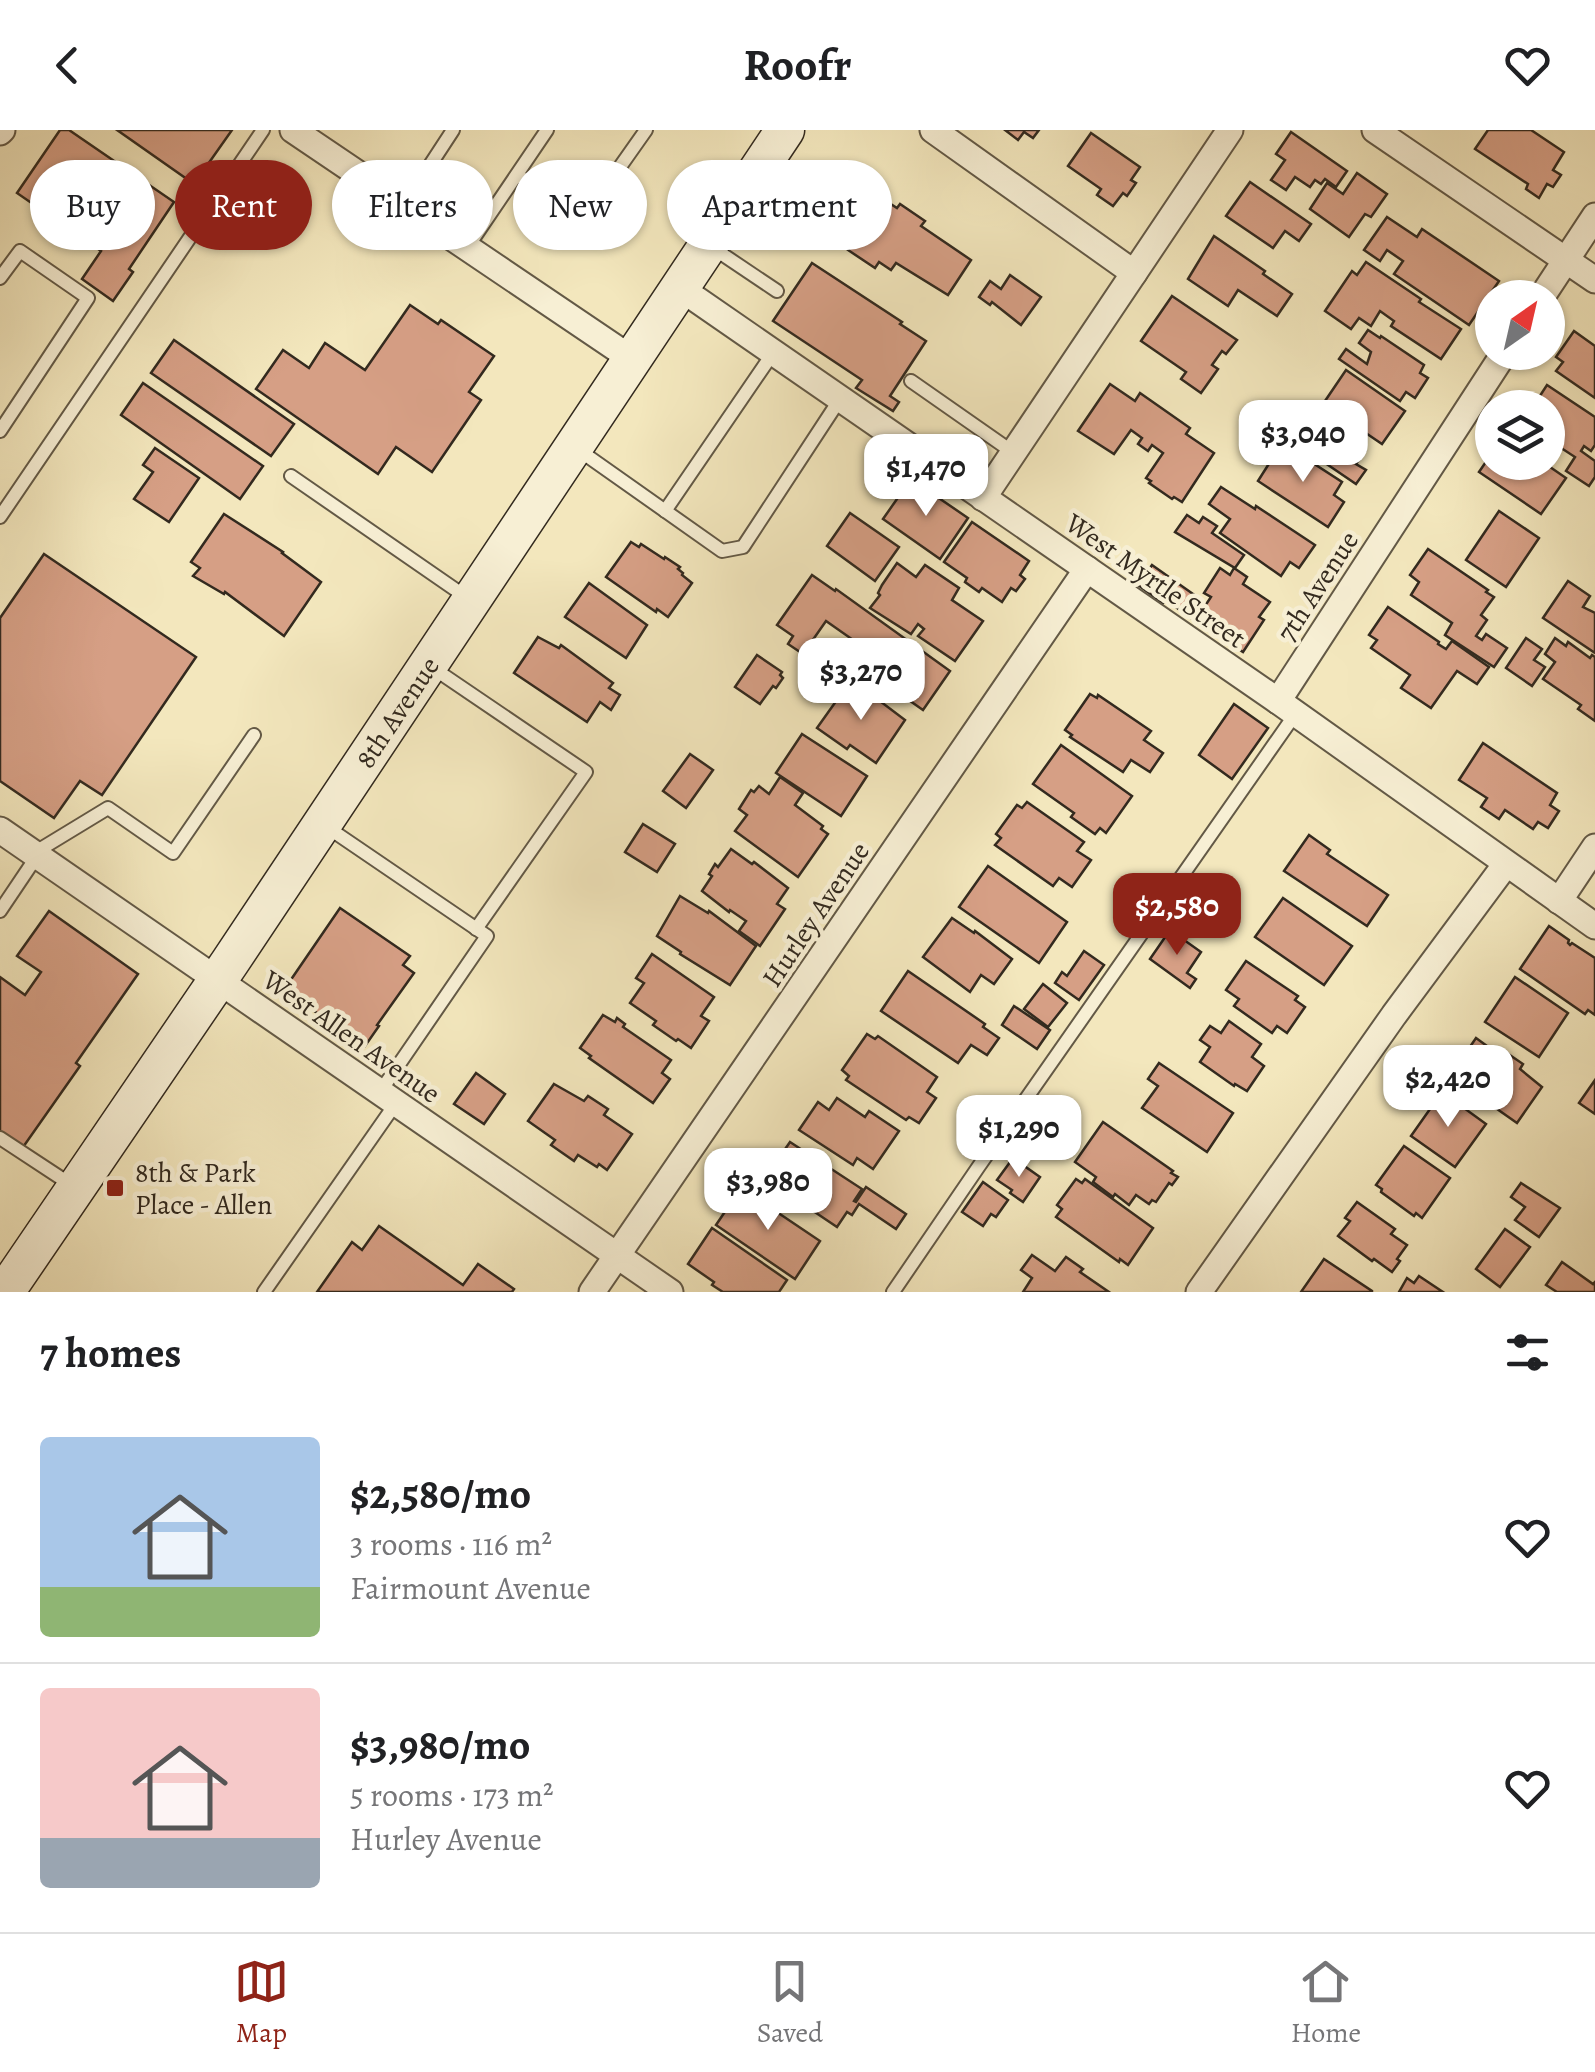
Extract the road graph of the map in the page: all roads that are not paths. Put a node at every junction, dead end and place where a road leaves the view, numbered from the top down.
1 (263, 130) edge
2 (294, 130) edge
3 (454, 130) edge
4 (547, 130) edge
5 (646, 130) edge
6 (785, 130) edge
7 (933, 130) edge
8 (1230, 130) edge
9 (1375, 130) edge
10 (338, 160) edge
11 (434, 160) edge
12 (527, 160) edge
13 (625, 160) edge
14 (765, 160) edge
15 (513, 181) edge
16 (493, 211) edge
17 (1595, 216) edge
18 (471, 250) edge
19 (705, 250) edge
20 (715, 250) edge
21 (1566, 260) junction
22 (1134, 273) junction
23 (0, 278) edge
24 (1553, 280) edge
25 (1595, 280) edge
26 (680, 288) junction
27 (776, 291) dead end
28 (773, 353) junction
29 (632, 359) junction
30 (1494, 370) edge
31 (911, 381) dead end
32 (840, 398) junction
33 (0, 431) edge
34 (574, 446) junction
35 (1014, 453) junction
36 (291, 476) dead end
37 (984, 498) junction
38 (665, 511) junction
39 (0, 517) edge
40 (1087, 569) junction
41 (470, 601) junction
42 (428, 664) junction
43 (1287, 707) junction
44 (254, 735) dead end
45 (322, 824) junction
46 (0, 830) edge
47 (1595, 847) edge
48 (36, 854) junction
49 (1506, 864) junction
50 (1559, 900) junction
51 (0, 910) edge
52 (1595, 926) edge
53 (476, 929) junction
54 (218, 980) junction
55 (388, 1097) junction
56 (0, 1138) edge
57 (76, 1188) junction
58 (618, 1255) junction
59 (5, 1292) edge
60 (264, 1292) edge
61 (592, 1292) edge
62 (670, 1292) edge
63 (893, 1292) edge
64 (1199, 1292) edge

1 - 39 lane
2 - 10 street
3 - 11 lane
4 - 12 lane
5 - 13 lane
6 - 14 main road, 8th Avenue
7 - 22 street
8 - 22 street
9 - 21 street
15 - 16 lane
17 - 21 street
18 - 29 street
19 - 26 main road, 8th Avenue
20 - 27 lane
21 - 24 street
21 - 25 street
22 - 35 street
23 - 33 lane
26 - 28 street, West Myrtle Street
26 - 29 main road, 8th Avenue
28 - 32 street, West Myrtle Street
28 - 38 lane
29 - 34 main road, 8th Avenue
30 - 43 street, 7th Avenue
31 - 35 lane
32 - 37 street, West Myrtle Street
32 - 38 lane
34 - 38 lane
34 - 41 main road, 8th Avenue
35 - 37 street
36 - 41 lane
37 - 40 street, West Myrtle Street
40 - 43 street, West Myrtle Street
40 - 58 street, Hurley Avenue
41 - 42 main road, 8th Avenue
42 - 45 main road, 8th Avenue
42 - 53 lane
43 - 49 street, West Myrtle Street
43 - 63 lane
44 - 48 lane
45 - 53 lane
45 - 54 main road, 8th Avenue
46 - 48 street, West Allen Avenue
47 - 50 street
48 - 51 lane
48 - 54 street, West Allen Avenue
49 - 50 street, West Myrtle Street
49 - 64 street
50 - 52 street, West Myrtle Street
53 - 55 lane
54 - 55 street, West Allen Avenue
54 - 57 main road, 8th Avenue
55 - 58 street, West Allen Avenue
55 - 60 lane
56 - 57 lane
57 - 59 main road, 8th Avenue
58 - 61 street, Hurley Avenue
58 - 62 street, West Allen Avenue

